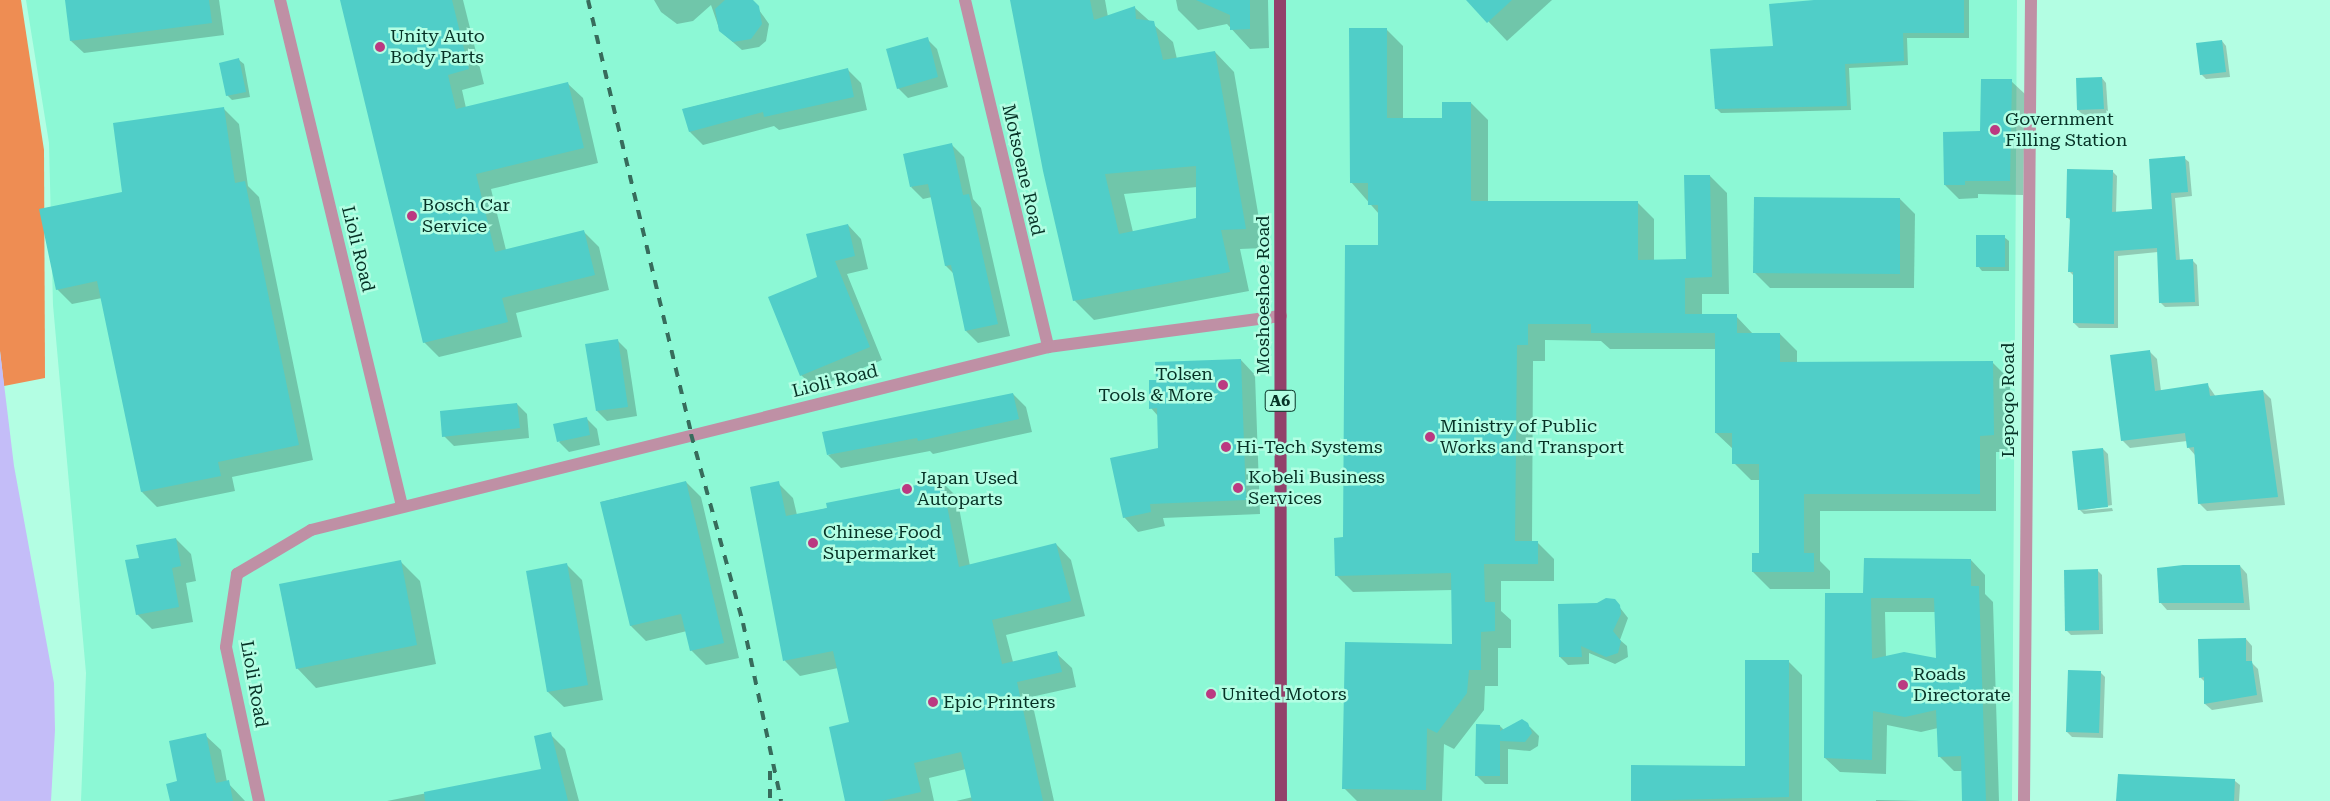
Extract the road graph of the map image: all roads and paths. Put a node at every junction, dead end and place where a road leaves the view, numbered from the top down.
1 (280, 0) edge
2 (965, 0) edge
3 (1280, 0) edge
4 (2030, 0) edge
5 (1281, 316) junction
6 (1048, 347) junction
7 (402, 506) junction
8 (259, 801) edge
9 (1281, 801) edge
10 (2024, 801) edge

1 - 7 street, Lioli Road
2 - 6 street, Motsoene Road
3 - 5 main road, Moshoeshoe Road / A6
4 - 10 street, Lepoqo Road
5 - 6 street, Lioli Road
5 - 9 main road, Moshoeshoe Road / A6
6 - 7 street, Lioli Road
7 - 8 street, Lioli Road

